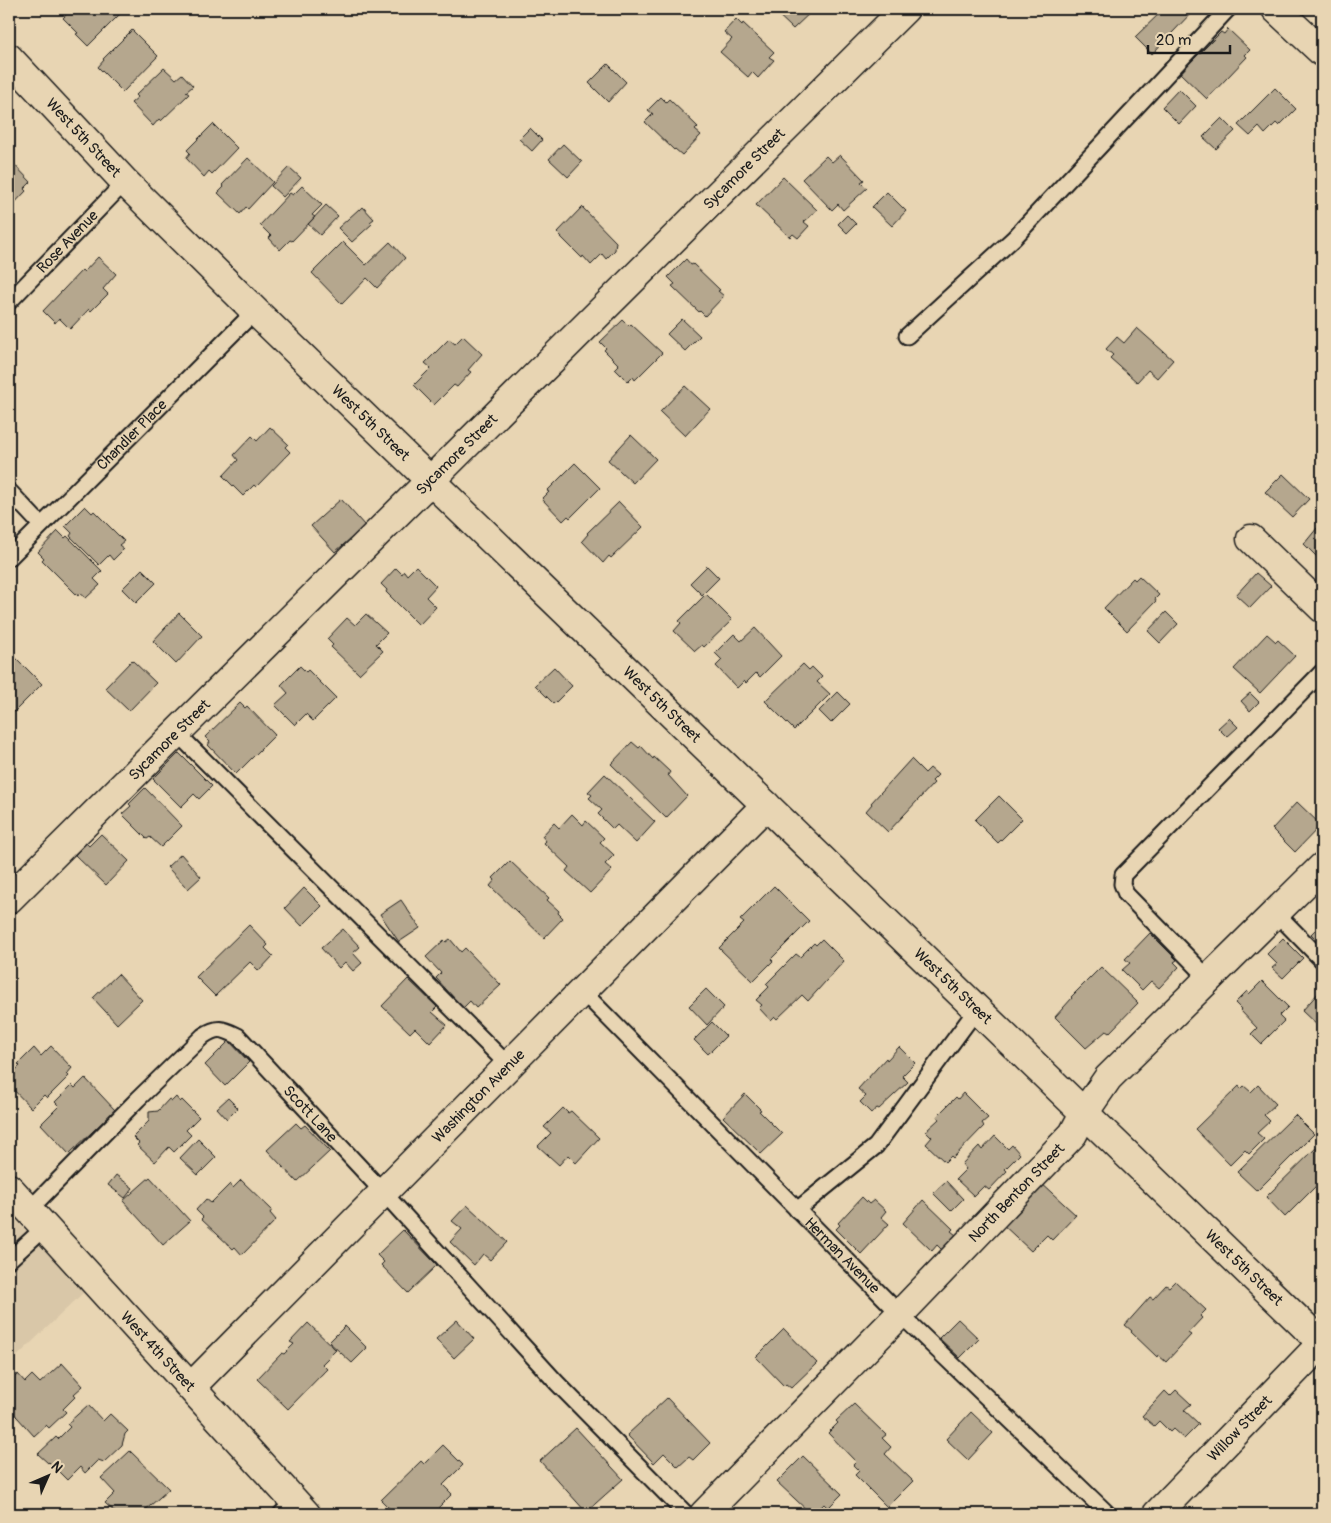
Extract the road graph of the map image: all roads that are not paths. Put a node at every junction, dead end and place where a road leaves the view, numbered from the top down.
1 (905, 9) edge
2 (1228, 9) edge
3 (1276, 9) edge
4 (1322, 52) edge
5 (9, 58) edge
6 (126, 182) junction
7 (9, 302) edge
8 (254, 311) junction
9 (907, 336) dead end
10 (431, 481) junction
11 (9, 491) edge
12 (41, 525) junction
13 (1251, 539) dead end
14 (9, 558) edge
15 (1322, 608) edge
16 (1322, 672) edge
17 (177, 733) junction
18 (766, 805) junction
19 (1322, 868) edge
20 (9, 900) edge
21 (1276, 913) junction
22 (1322, 960) edge
23 (1209, 979) junction
24 (582, 991) junction
25 (977, 1009) junction
26 (509, 1066) junction
27 (1084, 1113) junction
28 (9, 1188) edge
29 (383, 1192) junction
30 (797, 1210) junction
31 (37, 1218) junction
32 (9, 1260) edge
33 (900, 1314) junction
34 (1322, 1343) edge
35 (191, 1387) junction
36 (294, 1510) edge
37 (686, 1514) edge
38 (704, 1514) edge
39 (1108, 1514) edge
40 (1157, 1514) edge

1 - 10 street, Sycamore Street
2 - 9 lane
3 - 4 street
5 - 6 street, West 5th Street
6 - 7 lane, Rose Avenue
6 - 8 street, West 5th Street
8 - 10 street, West 5th Street
8 - 12 lane, Chandler Place
10 - 17 street, Sycamore Street
10 - 18 street, West 5th Street
11 - 12 lane
12 - 14 lane, Chandler Place
13 - 15 street
16 - 23 lane
17 - 20 street, Sycamore Street
17 - 26 lane
18 - 24 street, Washington Avenue
18 - 25 street, West 5th Street
19 - 21 street, North Benton Street
21 - 22 lane
21 - 23 street, North Benton Street
23 - 27 street, North Benton Street
24 - 26 street, Washington Avenue
24 - 30 lane, Herman Avenue
25 - 27 street, West 5th Street
25 - 30 lane
26 - 29 street, Washington Avenue
27 - 33 street, North Benton Street
27 - 34 street, West 5th Street
28 - 31 street, West 4th Street
29 - 31 lane, Scott Lane
29 - 35 street, Washington Avenue
29 - 37 lane, Scott Lane
30 - 33 lane, Herman Avenue
31 - 32 lane
31 - 35 street, West 4th Street
33 - 38 street, North Benton Street
33 - 39 lane, Herman Avenue
34 - 40 street, Willow Street
35 - 36 street, West 4th Street

